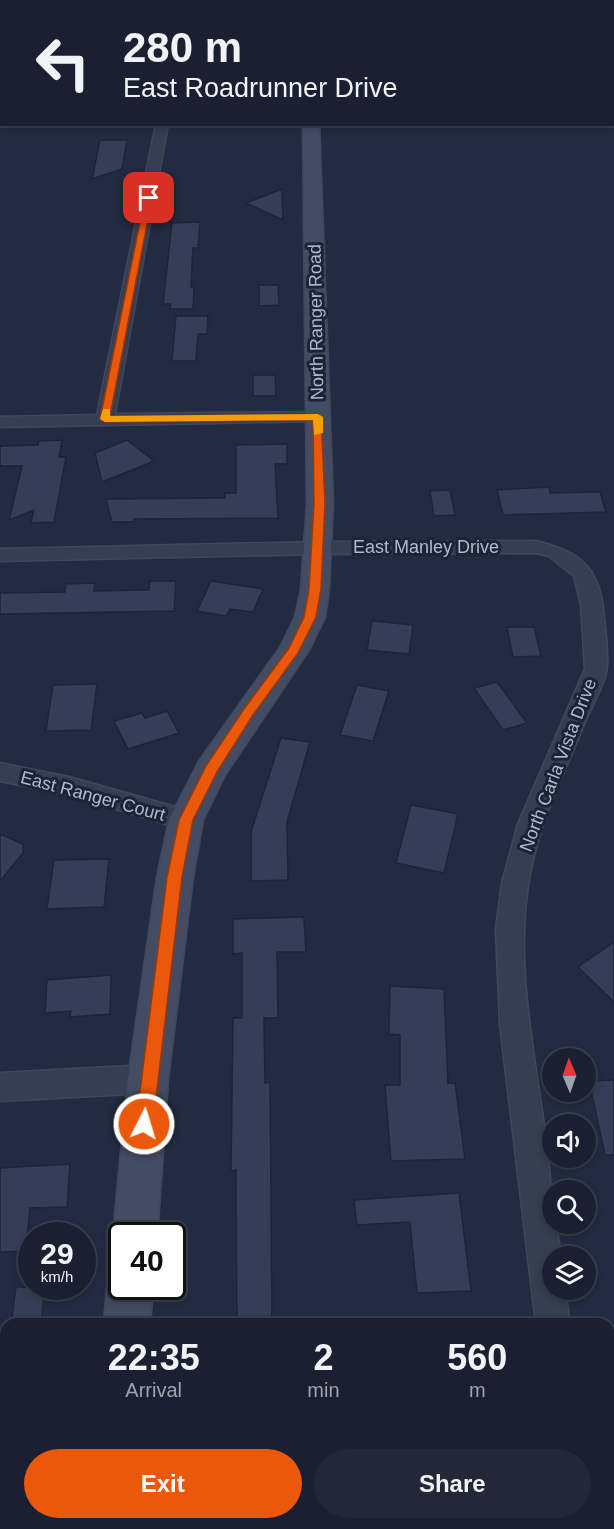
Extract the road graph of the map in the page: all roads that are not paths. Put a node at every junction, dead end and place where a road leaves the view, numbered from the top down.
1 (162, 126) edge
2 (311, 126) edge
3 (318, 417) junction
4 (105, 419) junction
5 (0, 422) edge
6 (318, 548) junction
7 (0, 555) edge
8 (605, 670) edge
9 (0, 772) edge
10 (186, 820) junction
11 (148, 1079) junction
12 (0, 1087) edge
13 (136, 1222) edge
14 (129, 1300) edge
15 (127, 1318) edge
16 (552, 1318) edge

1 - 4 street
2 - 3 street, North Ranger Road
3 - 4 street
3 - 6 street, North Ranger Road
4 - 5 street
6 - 7 street, East Manley Drive
6 - 8 street, East Manley Drive
6 - 10 street, North Ranger Road
8 - 16 street, North Carla Vista Drive
9 - 10 street, East Ranger Court
10 - 11 street, North Ranger Road
11 - 12 street
11 - 13 street, North Ranger Road
14 - 15 street

